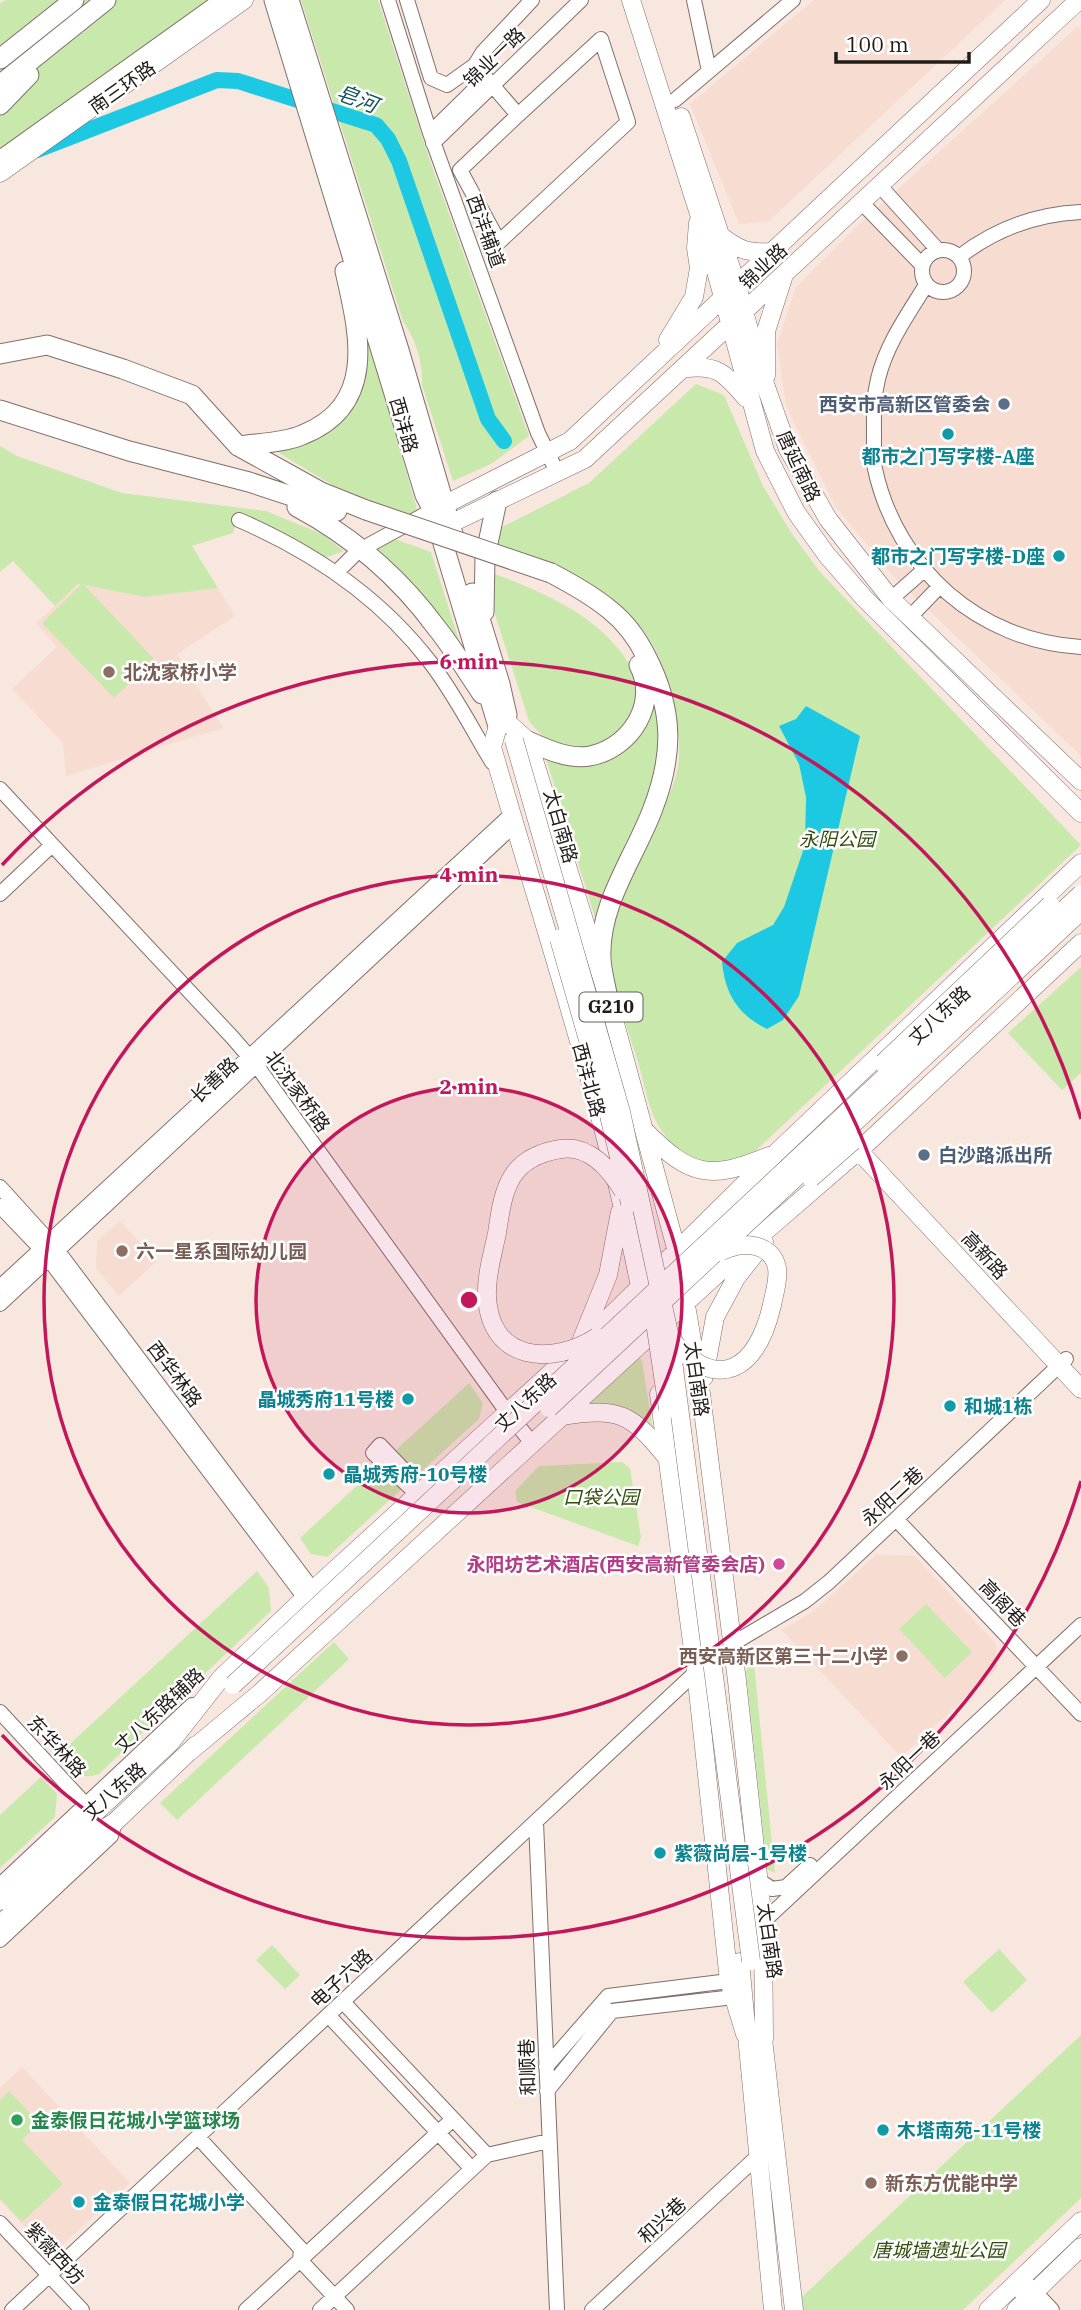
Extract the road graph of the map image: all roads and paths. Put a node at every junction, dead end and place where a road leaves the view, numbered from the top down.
1 (74, 0) edge
2 (106, 0) edge
3 (225, 0) edge
4 (244, 0) edge
5 (274, 0) edge
6 (289, 0) edge
7 (388, 0) edge
8 (407, 0) edge
9 (532, 0) edge
10 (567, 0) edge
11 (581, 0) edge
12 (631, 0) edge
13 (643, 0) edge
14 (694, 0) edge
15 (793, 0) edge
16 (1041, 0) edge
17 (1079, 0) edge
18 (75, 26) junction
19 (0, 59) edge
20 (475, 65) junction
21 (709, 71) junction
22 (489, 82) junction
23 (0, 85) edge
24 (675, 100) junction
25 (0, 105) edge
26 (518, 115) junction
27 (325, 137) junction
28 (431, 138) junction
29 (1, 169) edge
30 (880, 186) junction
31 (862, 203) junction
32 (699, 212) junction
33 (1081, 212) edge
34 (721, 236) junction
35 (938, 250) junction
36 (772, 253) junction
37 (959, 257) junction
38 (922, 265) junction
39 (784, 275) junction
40 (926, 285) junction
41 (731, 292) junction
42 (745, 312) junction
43 (730, 325) junction
44 (677, 342) junction
45 (0, 354) edge
46 (687, 364) junction
47 (649, 368) junction
48 (766, 387) junction
49 (751, 404) junction
50 (0, 410) edge
51 (238, 446) junction
52 (547, 452) junction
53 (557, 472) junction
54 (249, 482) junction
55 (497, 501) junction
56 (439, 507) junction
57 (368, 516) junction
58 (239, 520) dead end
59 (450, 524) junction
60 (369, 545) dead end
61 (353, 556) dead end
62 (924, 570) junction
63 (337, 572) junction
64 (548, 579) junction
65 (939, 587) junction
66 (891, 599) junction
67 (910, 617) junction
68 (484, 630) junction
69 (1081, 647) edge
70 (508, 731) junction
71 (500, 776) junction
72 (1081, 781) edge
73 (0, 789) edge
74 (1081, 813) edge
75 (513, 820) junction
76 (52, 845) junction
77 (1075, 869) edge
78 (0, 894) edge
79 (1081, 894) edge
80 (1081, 911) edge
81 (1081, 935) edge
82 (1081, 943) edge
83 (607, 993) junction
84 (253, 1062) junction
85 (644, 1130) junction
86 (862, 1148) junction
87 (775, 1154) junction
88 (0, 1187) edge
89 (625, 1202) junction
90 (0, 1206) edge
91 (785, 1215) junction
92 (724, 1237) junction
93 (49, 1250) junction
94 (677, 1252) junction
95 (706, 1262) junction
96 (0, 1287) edge
97 (640, 1287) junction
98 (686, 1302) junction
99 (0, 1304) edge
100 (623, 1320) junction
101 (650, 1335) junction
102 (670, 1338) junction
103 (579, 1346) junction
104 (1063, 1362) junction
105 (1081, 1376) edge
106 (1081, 1389) edge
107 (701, 1394) junction
108 (507, 1412) junction
109 (561, 1416) junction
110 (532, 1443) junction
111 (669, 1461) junction
112 (896, 1519) junction
113 (309, 1594) junction
114 (1081, 1614) edge
115 (1081, 1625) edge
116 (732, 1644) junction
117 (1034, 1664) junction
118 (696, 1672) junction
119 (233, 1685) junction
120 (0, 1712) edge
121 (1081, 1714) edge
122 (189, 1752) junction
123 (90, 1819) junction
124 (115, 1822) junction
125 (536, 1822) junction
126 (757, 1879) junction
127 (0, 1885) edge
128 (0, 1901) edge
129 (763, 1922) junction
130 (0, 1925) edge
131 (0, 1940) edge
132 (745, 1962) junction
133 (731, 1989) junction
134 (343, 2002) junction
135 (329, 2016) junction
136 (745, 2034) junction
137 (764, 2039) junction
138 (546, 2067) junction
139 (547, 2091) junction
140 (453, 2119) junction
141 (438, 2133) junction
142 (198, 2137) junction
143 (549, 2141) junction
144 (487, 2155) junction
145 (757, 2157) junction
146 (472, 2169) junction
147 (1081, 2221) edge
148 (0, 2223) edge
149 (1081, 2247) edge
150 (300, 2260) junction
151 (49, 2275) junction
152 (1025, 2295) edge
153 (334, 2297) junction
154 (12, 2310) edge
155 (82, 2310) edge
156 (246, 2310) edge
157 (320, 2310) edge
158 (346, 2310) edge
159 (557, 2310) edge
160 (592, 2310) edge
161 (773, 2310) edge
162 (794, 2310) edge
163 (988, 2310) edge
164 (1052, 2310) edge

1 - 19 highway
2 - 18 highway
3 - 29 highway, 南三环路
4 - 29 main road, 南三环路
5 - 27 highway, 西沣路
6 - 27 highway
7 - 28 street, 西沣辅道
8 - 20 street
9 - 20 street
10 - 22 street, 锦业一路
11 - 22 street, 锦业一路
12 - 32 main road, 唐延南路
13 - 24 main road, 唐延南路
14 - 21 street
15 - 21 street
16 - 36 main road, 锦业路
17 - 30 main road, 锦业路
18 - 23 highway
18 - 25 highway
20 - 22 street
21 - 24 street
22 - 26 street
22 - 28 street, 锦业一路
24 - 34 main road, 唐延南路
26 - 26 street
27 - 51 highway
27 - 56 highway, 西沣路
28 - 52 street, 西沣辅道
30 - 31 main road, 锦业路
30 - 35 street
31 - 38 street
31 - 39 main road, 锦业路
32 - 41 main road, 唐延南路
32 - 47 main road
33 - 37 street
34 - 36 main road
34 - 41 main road, 唐延南路
35 - 37 street
35 - 38 street
36 - 41 main road, 锦业路
37 - 40 street
38 - 40 street
39 - 42 main road, 锦业路
39 - 48 main road
40 - 62 street
41 - 42 main road, 唐延南路
41 - 43 main road, 唐延南路
41 - 44 main road, 锦业路
42 - 43 main road, 锦业路
42 - 48 main road, 唐延南路
43 - 46 main road, 锦业路
43 - 49 main road, 唐延南路
44 - 46 main road
44 - 47 main road, 锦业路
45 - 51 highway
46 - 49 main road
46 - 53 main road, 锦业路
47 - 52 main road, 锦业路
48 - 66 main road, 唐延南路
49 - 74 main road, 唐延南路
50 - 54 highway
51 - 57 highway
52 - 53 street, 西沣辅道
52 - 56 main road, 锦业路
53 - 55 main road, 锦业路
54 - 57 highway
54 - 70 highway
55 - 59 main road, 锦业路
55 - 68 highway
56 - 59 highway, 西沣路
56 - 60 street
56 - 70 highway, 西沣路
57 - 64 highway, bridge
58 - 63 street
59 - 68 highway, 西沣路
61 - 63 street
62 - 65 street
62 - 66 street
63 - 71 street
64 - 70 highway
64 - 83 highway
65 - 67 street
65 - 69 street
66 - 67 main road, 唐延南路
67 - 72 main road, 唐延南路
68 - 70 highway, 西沣路
70 - 71 main road, 西沣北路
70 - 83 main road, 西沣北路 / G210
70 - 89 main road, 太白南路, bridge
70 - 102 main road, 太白南路, bridge
71 - 75 main road, 西沣北路
73 - 76 street, 北沈家桥路
75 - 84 street, 长善路
75 - 89 main road, 西沣北路
76 - 78 street
76 - 84 street, 北沈家桥路
77 - 87 main road, 丈八东路
77 - 92 main road, bridge
79 - 92 main road, 丈八东路, bridge
80 - 92 main road, 丈八东路, bridge
81 - 92 main road, bridge
82 - 86 main road
83 - 85 main road, 西沣北路 / G210
84 - 93 street, 长善路
84 - 108 street, 北沈家桥路
85 - 87 main road
85 - 94 main road, 西沣北路 / G210
86 - 91 main road
86 - 104 main road, 高新路
87 - 94 main road, 丈八东路
88 - 93 street, 西华林路
89 - 97 main road, 西沣北路
89 - 100 main road, bridge
89 - 103 main road
89 - 132 main road, 太白南路, bridge
90 - 93 street, 西华林路
91 - 98 main road
91 - 107 main road
92 - 95 main road, 丈八东路, bridge
92 - 100 main road, 丈八东路, bridge
93 - 96 street, 长善路
93 - 99 street, 长善路
93 - 113 street, 西华林路
94 - 97 main road, 丈八东路
94 - 98 main road, 西沣北路 / G210
95 - 102 main road, bridge
95 - 119 main road, 丈八东路, bridge
97 - 101 main road, 西沣北路
97 - 103 main road, 丈八东路
98 - 101 main road
98 - 107 main road, 太白南路
100 - 119 main road, 丈八东路, bridge
101 - 109 main road
101 - 111 main road, 太白南路
102 - 132 main road, 太白南路, bridge
103 - 108 main road, 丈八东路
104 - 105 main road, 高新路
104 - 106 main road, 高新路
104 - 112 street, 永阳二巷
107 - 116 main road, 太白南路
108 - 110 street, 北沈家桥路
108 - 113 main road, 丈八东路
109 - 110 main road
109 - 111 main road
110 - 122 main road
111 - 118 main road, 太白南路
112 - 116 street, 永阳二巷
112 - 117 street, 高阁巷
113 - 119 main road, 丈八东路
114 - 117 street, 永阳一巷
115 - 117 street, 永阳一巷
116 - 126 main road, 太白南路
117 - 121 street, 高阁巷
117 - 126 street, 永阳一巷
117 - 129 street, 永阳一巷
118 - 125 street, 电子六路
118 - 133 main road, 太白南路
119 - 122 main road, 丈八东路
119 - 123 street, 丈八东路辅路
119 - 123 main road, 丈八东路
120 - 123 street, 东华林路
122 - 124 main road, 丈八东路
123 - 124 main road, 丈八东路
123 - 127 street, 丈八东路辅路
123 - 128 main road, 丈八东路
123 - 130 main road, 丈八东路
124 - 131 street
125 - 134 street, 电子六路
125 - 138 street, 和顺巷
126 - 129 main road, 太白南路
129 - 137 main road, 太白南路
132 - 136 main road, 太白南路
132 - 137 main road, 太白南路
133 - 136 main road, 太白南路
133 - 138 street
133 - 139 street
134 - 135 street, 电子六路
134 - 140 street
135 - 141 street
135 - 142 street, 电子六路
136 - 145 main road, 太白南路
137 - 162 main road, 太白南路
138 - 139 street, 和顺巷
139 - 143 street, 和顺巷
140 - 141 street
140 - 144 street
141 - 146 street
141 - 150 street
142 - 150 street
142 - 151 street, 电子六路
143 - 144 street
143 - 159 street, 和顺巷
144 - 146 street
145 - 160 street, 和兴巷
145 - 161 main road, 太白南路
146 - 153 street
147 - 152 main road
148 - 151 street, 紫薇西坊
149 - 152 main road
150 - 153 street
150 - 156 street
151 - 154 street, 电子六路
151 - 155 street, 紫薇西坊
152 - 163 main road
152 - 164 street
153 - 157 street
153 - 158 street

